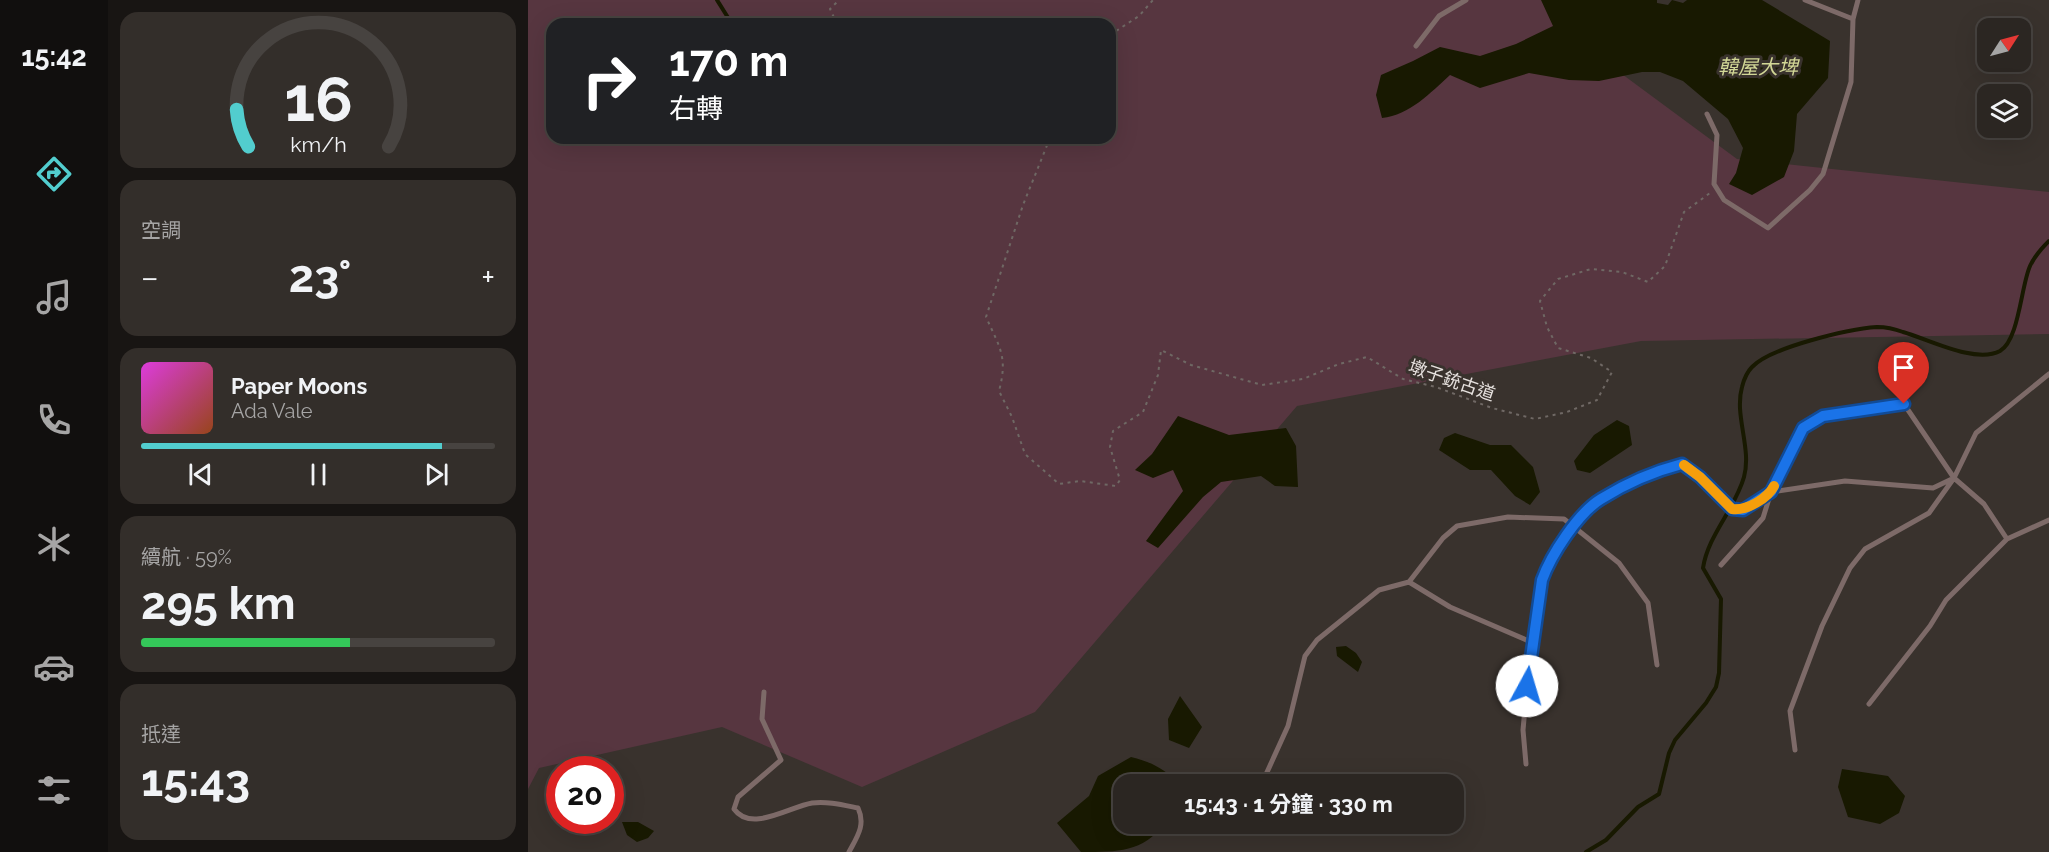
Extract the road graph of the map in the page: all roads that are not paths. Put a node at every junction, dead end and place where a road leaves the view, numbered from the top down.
1 (1466, 0) edge
2 (1805, 0) edge
3 (1858, 0) edge
4 (1853, 19) junction
5 (1416, 46) dead end
6 (1707, 114) dead end
7 (2049, 374) edge
8 (1954, 478) junction
9 (1771, 492) junction
10 (2049, 520) edge
11 (1574, 526) junction
12 (2007, 539) junction
13 (1721, 566) dead end
14 (1409, 582) junction
15 (1531, 642) junction
16 (1657, 665) dead end
17 (764, 692) dead end
18 (1869, 704) dead end
19 (1795, 750) dead end
20 (1526, 764) dead end
21 (1266, 774) edge
22 (849, 852) edge

1 - 5 lane
2 - 4 lane
3 - 4 lane
4 - 6 lane
7 - 8 lane
8 - 9 lane
8 - 9 lane
8 - 12 lane
8 - 19 lane
9 - 11 lane
9 - 13 lane
10 - 12 lane
11 - 14 lane
11 - 15 lane
11 - 16 lane
12 - 18 lane
14 - 15 lane
14 - 21 lane
15 - 20 lane
17 - 22 lane

